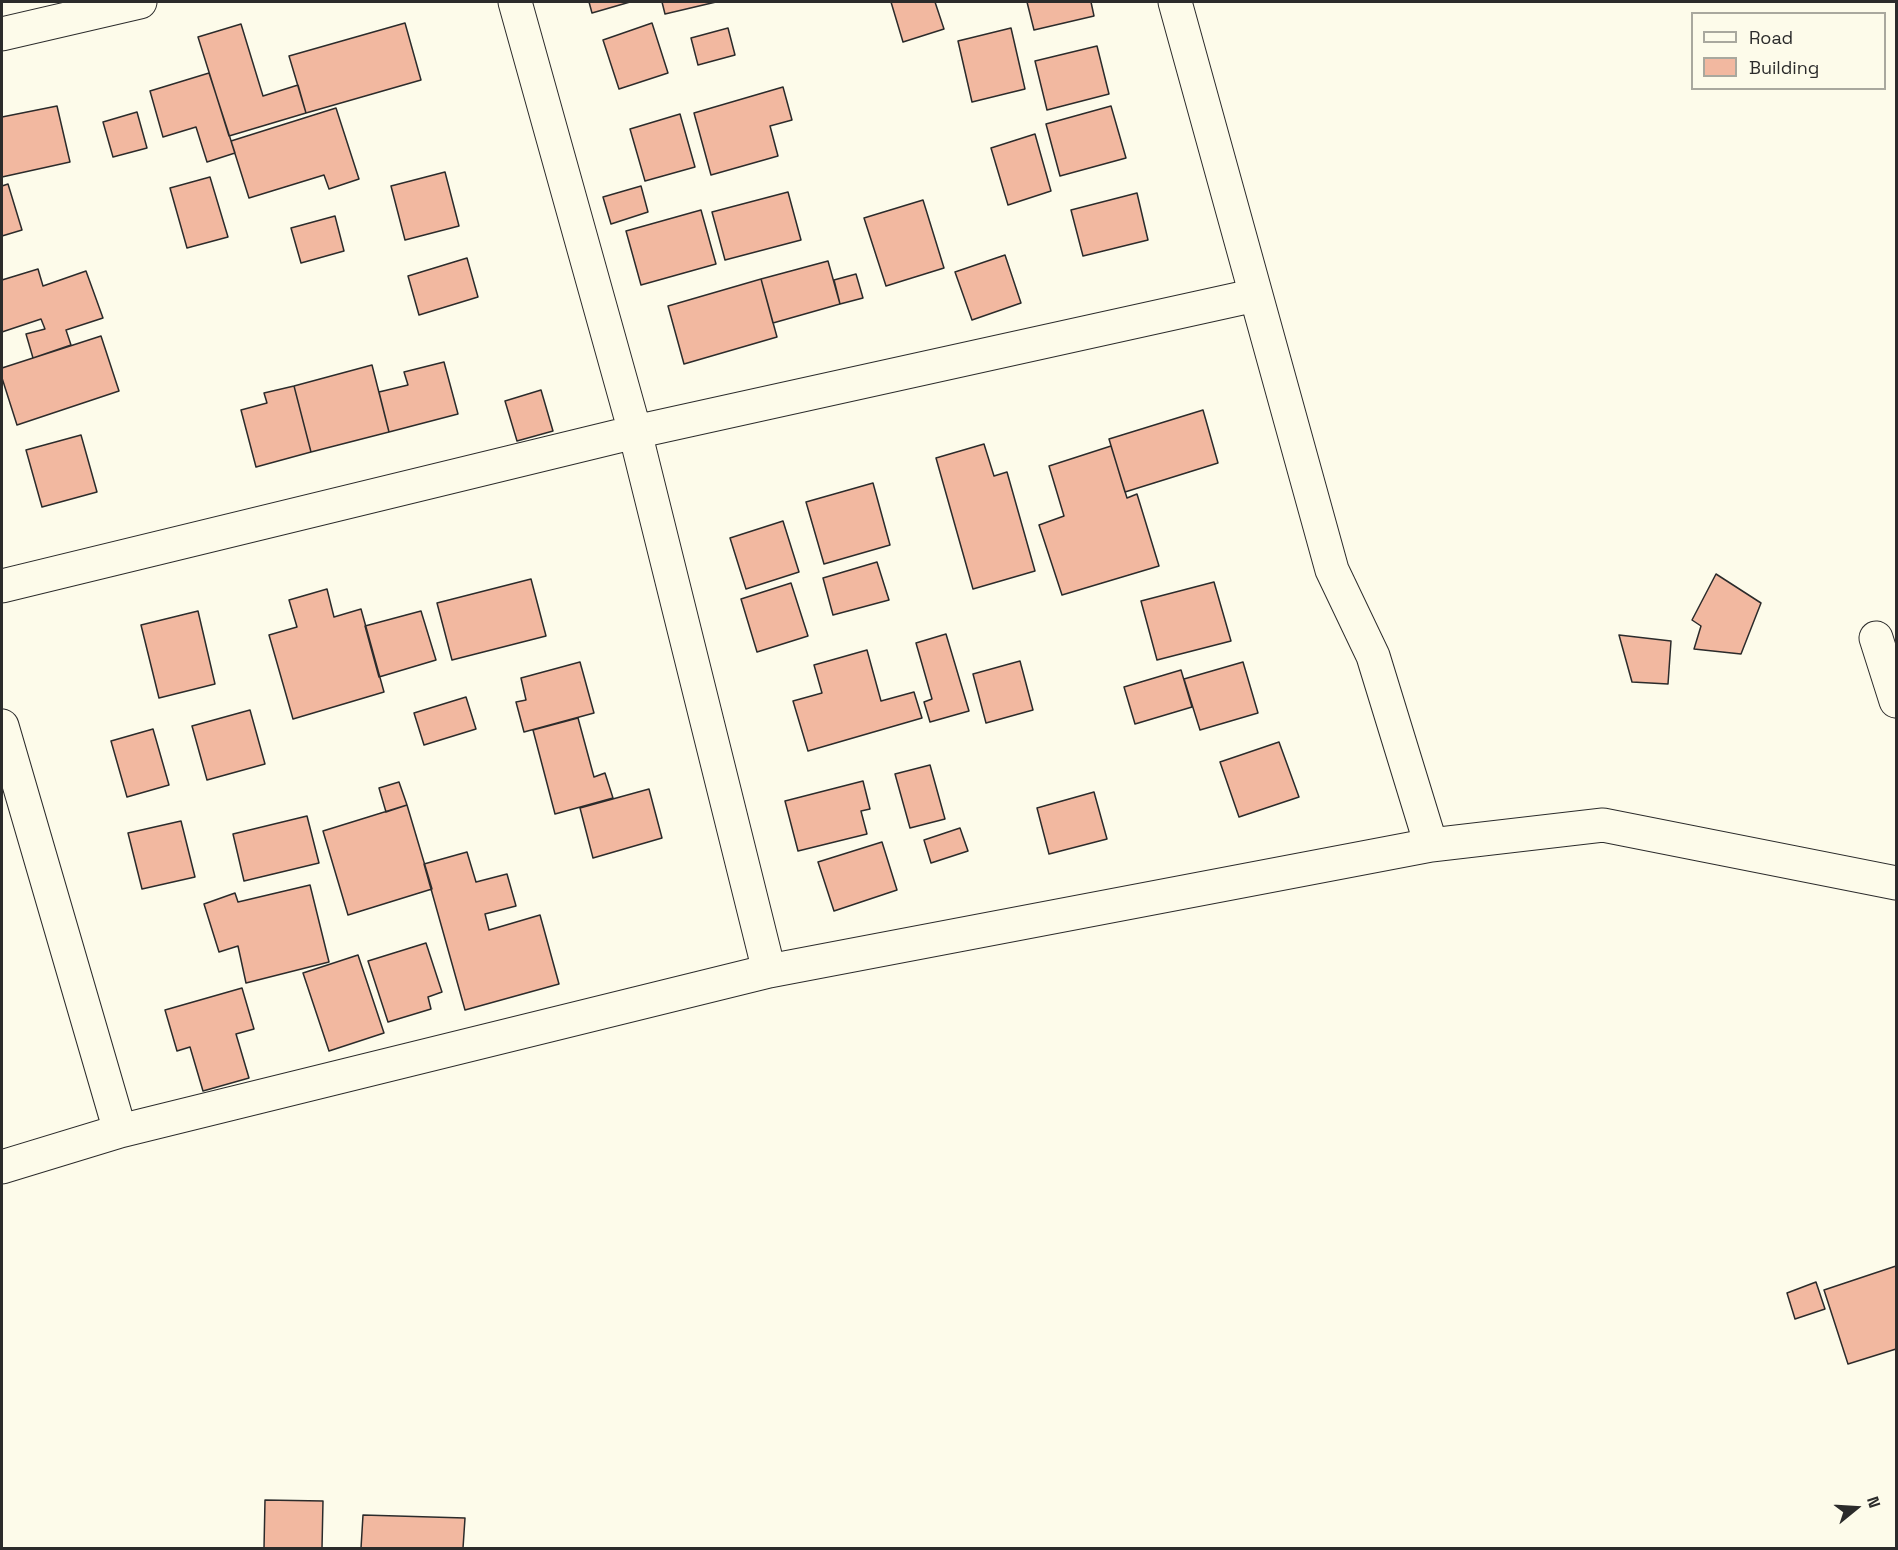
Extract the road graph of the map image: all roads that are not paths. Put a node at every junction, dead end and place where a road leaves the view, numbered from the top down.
1 (140, 2) edge
2 (515, 2) edge
3 (1175, 2) edge
4 (2, 33) edge
5 (1256, 295) junction
6 (635, 432) junction
7 (2, 586) edge
8 (1876, 638) dead end
9 (1896, 701) edge
10 (2, 726) edge
11 (1431, 845) junction
12 (1896, 883) edge
13 (769, 971) junction
14 (120, 1131) junction
15 (2, 1167) edge

1 - 4 street
2 - 6 street
3 - 5 street
5 - 6 street
5 - 11 street
6 - 7 street
6 - 13 street
8 - 9 street
10 - 14 street
11 - 12 street
11 - 13 street
13 - 14 street
14 - 15 street

